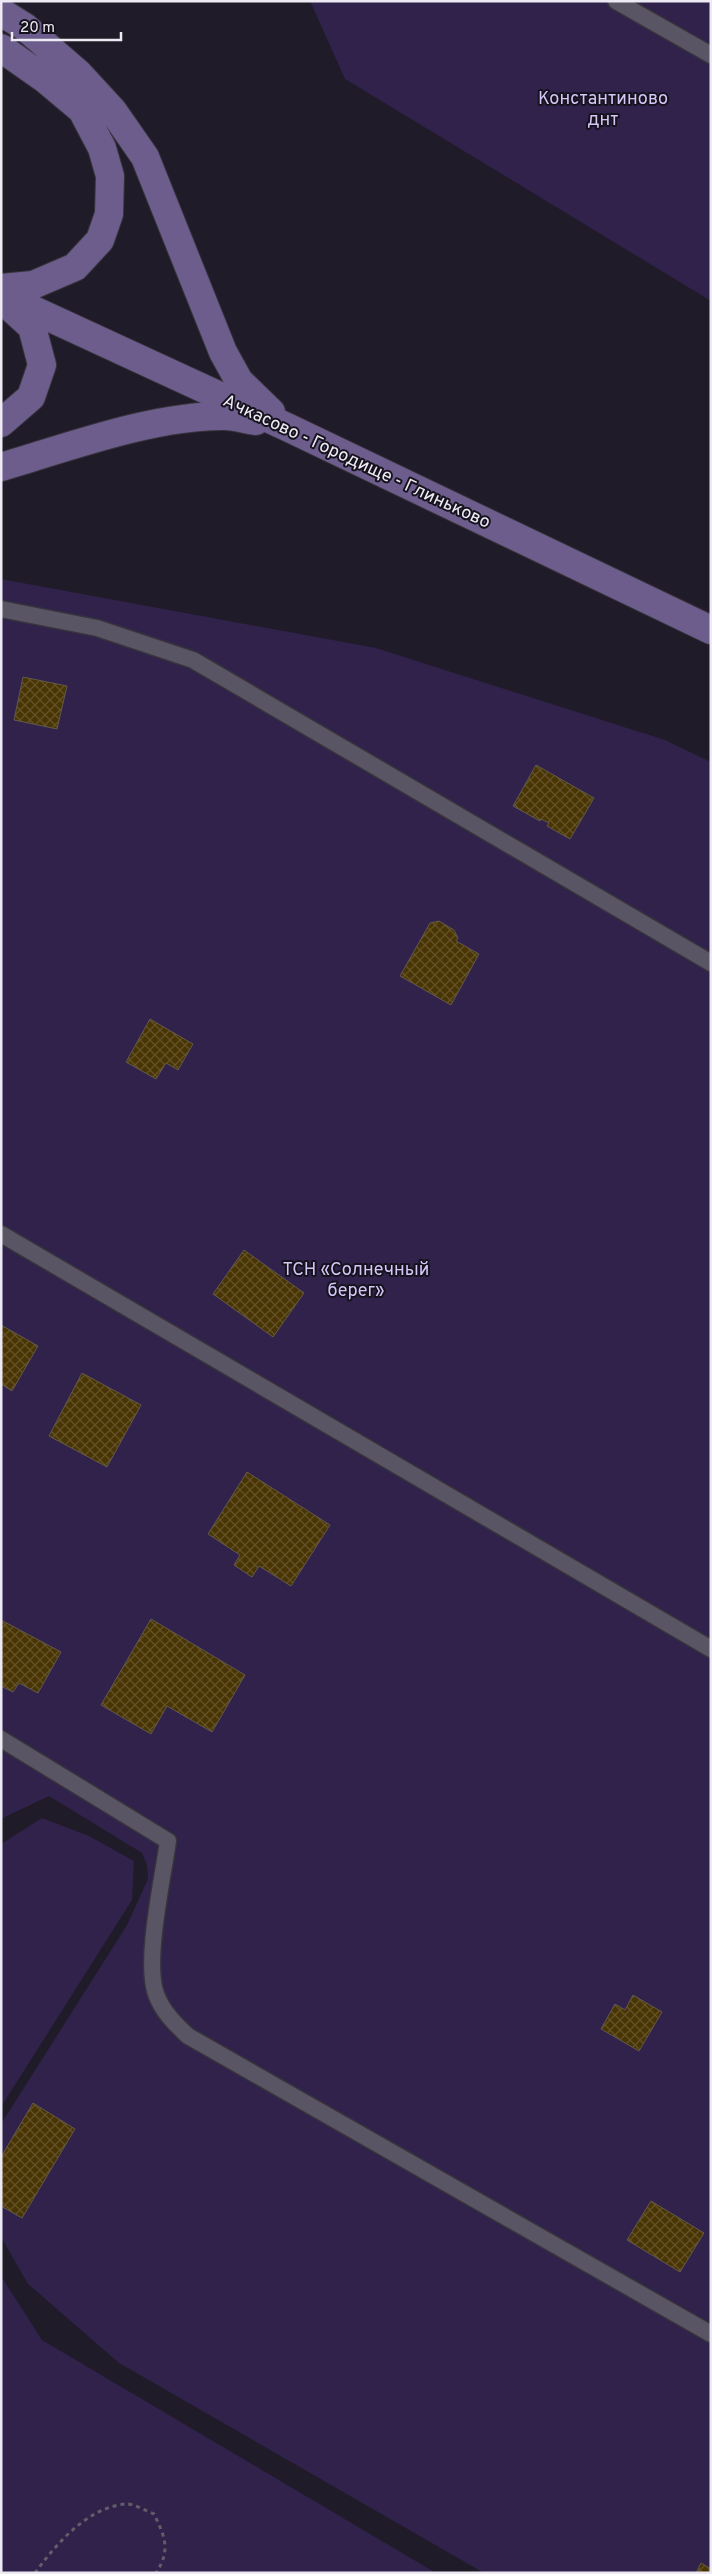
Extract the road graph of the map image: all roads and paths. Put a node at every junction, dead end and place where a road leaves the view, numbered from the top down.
1 (616, 1) edge
2 (1, 12) edge
3 (1, 48) edge
4 (711, 55) edge
5 (1, 288) edge
6 (1, 295) edge
7 (1, 299) edge
8 (1, 424) edge
9 (289, 428) junction
10 (1, 467) edge
11 (1, 609) edge
12 (711, 630) edge
13 (711, 962) edge
14 (1, 1234) edge
15 (711, 1649) edge
16 (1, 1739) edge
17 (711, 2334) edge
18 (35, 2573) edge
19 (156, 2573) edge

1 - 4 lane
2 - 9 street
3 - 5 street
6 - 9 street, Ачкасово - Городище - Глиньково
7 - 8 street
9 - 10 street
9 - 12 street, Ачкасово - Городище - Глиньково
11 - 13 lane
14 - 15 lane
16 - 17 lane
18 - 19 path

